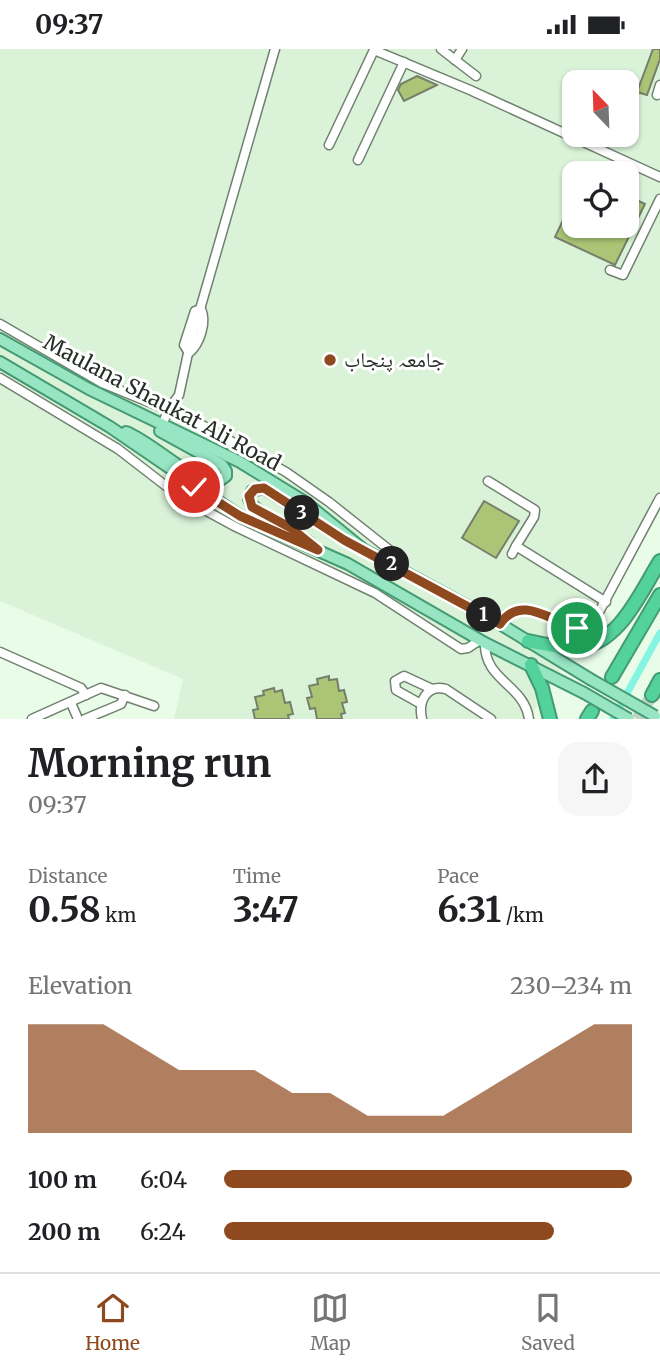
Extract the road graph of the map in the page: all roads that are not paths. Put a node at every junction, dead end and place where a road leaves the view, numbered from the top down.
1 (275, 49) edge
2 (441, 49) edge
3 (462, 49) edge
4 (455, 60) junction
5 (404, 62) junction
6 (476, 76) dead end
7 (660, 85) edge
8 (657, 95) dead end
9 (329, 145) dead end
10 (358, 160) dead end
11 (660, 177) edge
12 (660, 199) edge
13 (610, 269) dead end
14 (0, 324) edge
15 (0, 339) edge
16 (0, 362) edge
17 (0, 378) edge
18 (129, 409) junction
19 (168, 409) junction
20 (110, 426) junction
21 (162, 426) junction
22 (488, 481) dead end
23 (660, 498) edge
24 (359, 546) junction
25 (318, 550) junction
26 (660, 561) edge
27 (402, 569) junction
28 (660, 595) edge
29 (607, 601) junction
30 (500, 624) junction
31 (483, 641) junction
32 (528, 641) junction
33 (0, 652) edge
34 (531, 665) junction
35 (612, 677) dead end
36 (660, 680) edge
37 (432, 689) junction
38 (86, 695) junction
39 (125, 695) junction
40 (652, 695) tunnel mouth
41 (71, 703) junction
42 (421, 704) junction
43 (155, 706) dead end
44 (658, 717) edge
45 (33, 719) edge
46 (78, 719) edge
47 (85, 719) edge
48 (422, 719) edge
49 (491, 719) edge
50 (529, 719) edge
51 (550, 719) edge
52 (629, 719) edge

1 - 19 street
2 - 4 street
3 - 4 street
4 - 6 street
5 - 9 street
5 - 10 street
5 - 11 street
7 - 8 street
12 - 13 street
14 - 19 street
15 - 18 main road, Maulana Shaukat Ali Road
16 - 20 main road, Maulana Shaukat Ali Road
17 - 31 street
18 - 20 main road
18 - 21 main road, Maulana Shaukat Ali Road
19 - 21 street
19 - 27 street
20 - 25 main road, Maulana Shaukat Ali Road
21 - 24 main road, Maulana Shaukat Ali Road
22 - 29 street
23 - 29 street
24 - 25 main road
24 - 27 main road, Maulana Shaukat Ali Road
25 - 31 main road, Maulana Shaukat Ali Road
26 - 32 highway
27 - 30 main road, Maulana Shaukat Ali Road
28 - 35 highway
29 - 30 street
30 - 32 main road, Maulana Shaukat Ali Road
31 - 34 main road, Maulana Shaukat Ali Road
31 - 50 street
32 - 44 main road, Maulana Shaukat Ali Road, bridge
33 - 38 street
34 - 51 highway
34 - 52 main road, Maulana Shaukat Ali Road, bridge
36 - 40 highway
37 - 42 street
37 - 42 street
37 - 49 street
38 - 39 street
38 - 41 street
39 - 43 street
39 - 47 street
41 - 45 street
41 - 46 street
42 - 48 street

